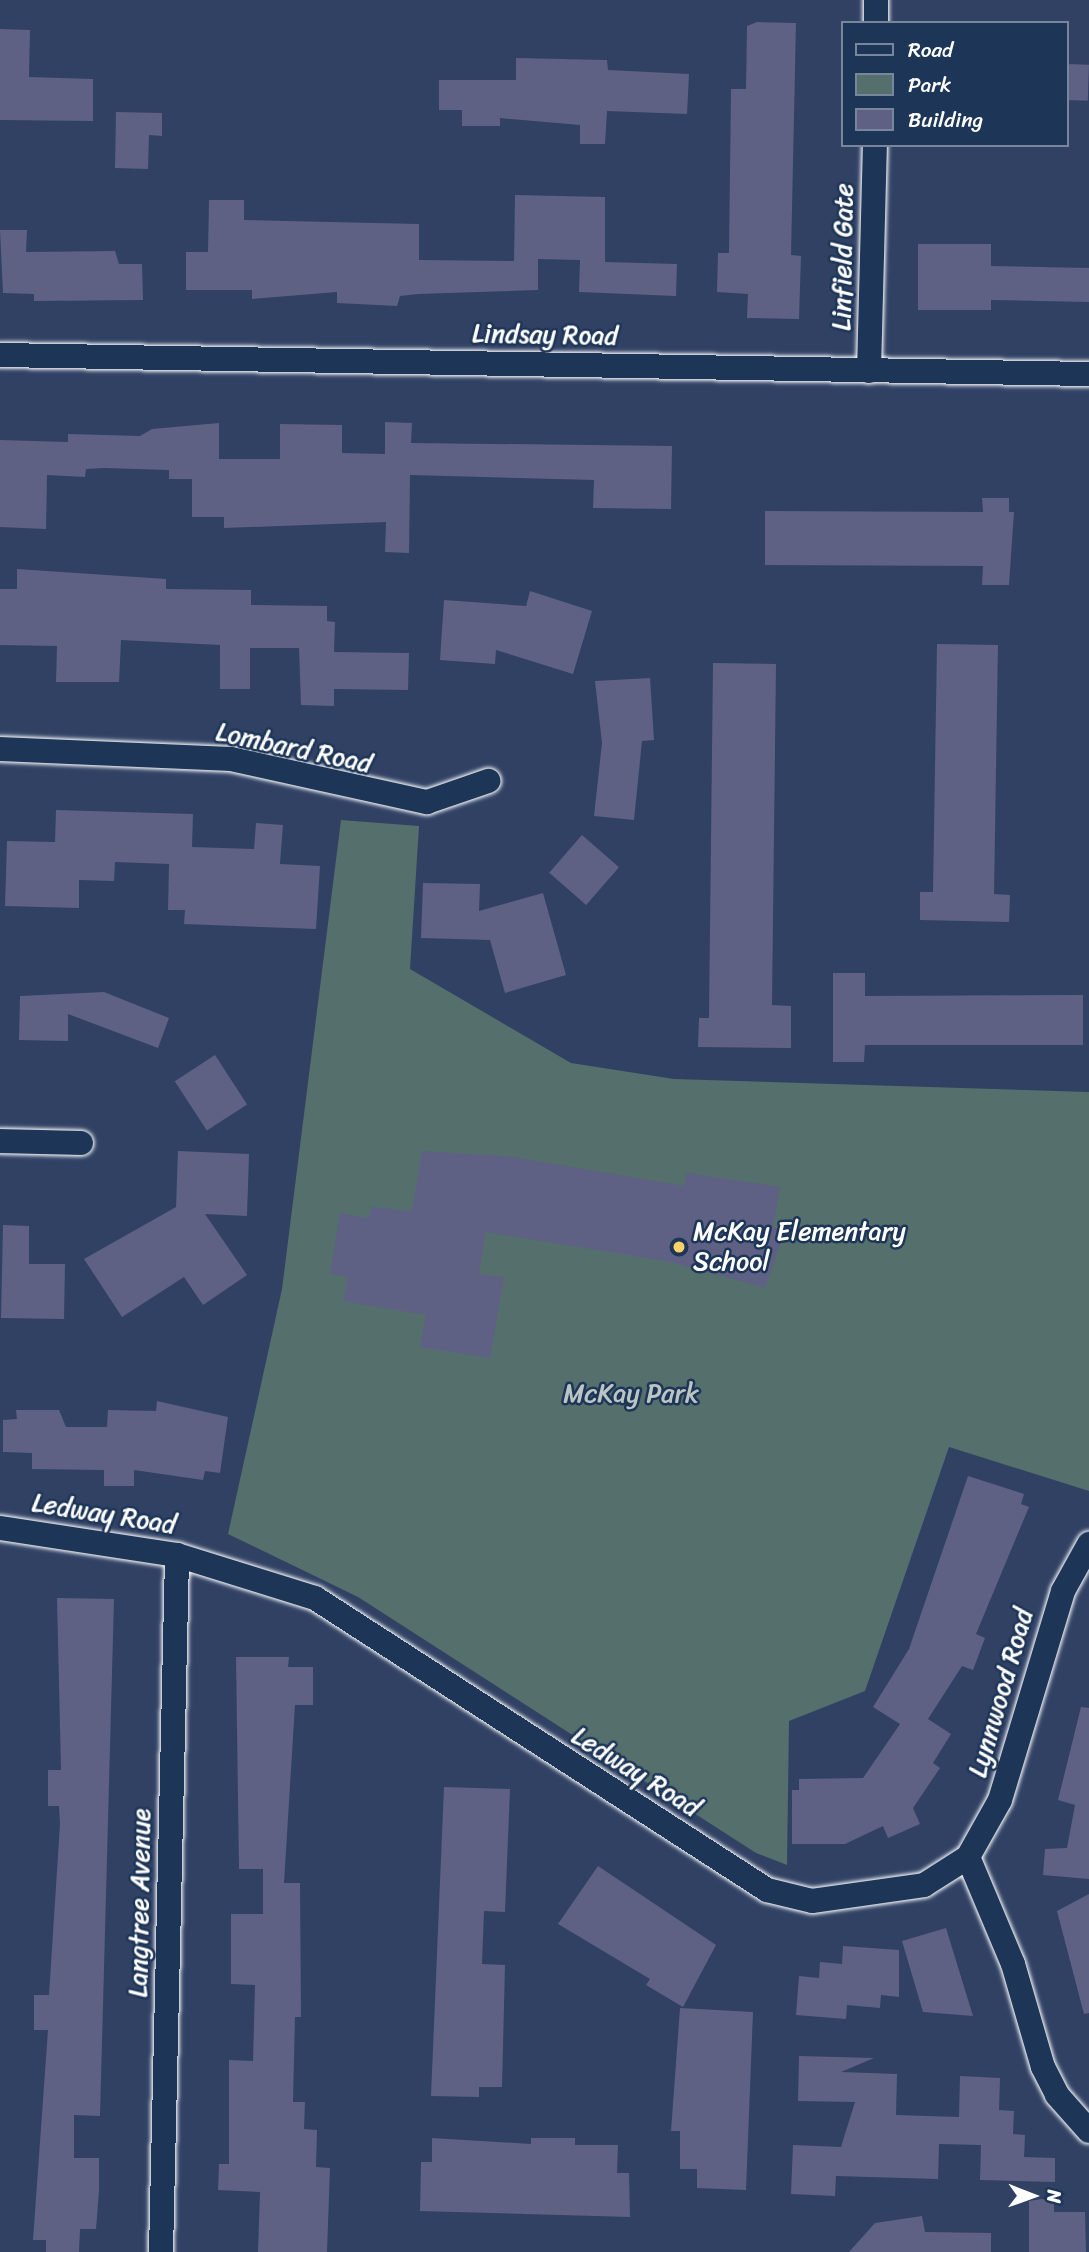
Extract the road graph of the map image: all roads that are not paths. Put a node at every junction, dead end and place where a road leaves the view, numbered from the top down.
1 (876, 0) edge
2 (876, 21) edge
3 (875, 147) edge
4 (0, 355) edge
5 (869, 371) junction
6 (1089, 374) edge
7 (0, 750) edge
8 (488, 781) dead end
9 (0, 1141) edge
10 (81, 1143) dead end
11 (0, 1528) edge
12 (1089, 1544) edge
13 (177, 1555) junction
14 (968, 1857) junction
15 (1089, 2132) edge
16 (161, 2252) edge

1 - 2 street
3 - 5 street, Linfield Gate
4 - 5 street, Lindsay Road
5 - 6 street, Lindsay Road
7 - 8 street, Lombard Road
9 - 10 street
11 - 13 street, Ledway Road
12 - 14 street, Lynnwood Road
13 - 14 street, Ledway Road
13 - 16 street, Langtree Avenue
14 - 15 street

